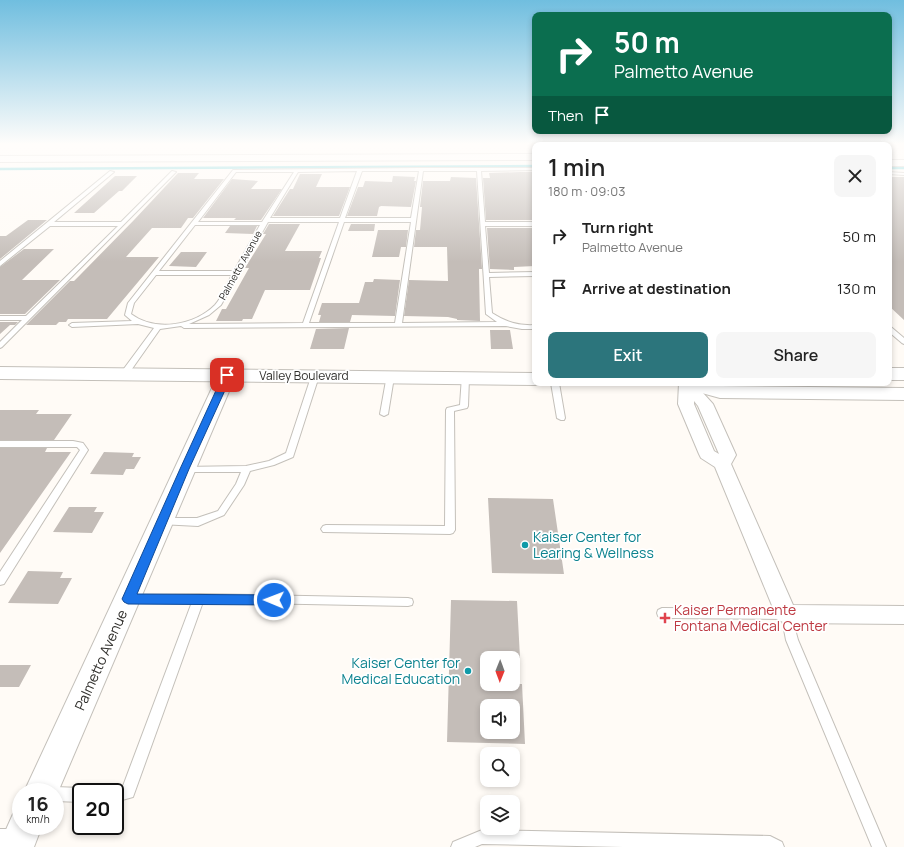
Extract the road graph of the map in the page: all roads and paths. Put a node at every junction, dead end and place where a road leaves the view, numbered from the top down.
1 (99, 183) edge
2 (164, 183) edge
3 (226, 183) edge
4 (289, 183) edge
5 (355, 183) edge
6 (419, 183) edge
7 (480, 183) edge
8 (342, 220) junction
9 (413, 220) junction
10 (264, 222) junction
11 (193, 223) junction
12 (49, 224) junction
13 (123, 224) junction
14 (483, 224) junction
15 (532, 224) edge
16 (0, 264) edge
17 (155, 273) junction
18 (235, 273) junction
19 (486, 274) junction
20 (532, 274) edge
21 (0, 318) edge
22 (28, 318) junction
23 (138, 322) junction
24 (505, 324) junction
25 (72, 325) dead end
26 (176, 325) junction
27 (398, 325) junction
28 (305, 326) junction
29 (158, 327) junction
30 (532, 327) edge
31 (892, 331) edge
32 (904, 342) edge
33 (0, 346) edge
34 (0, 373) edge
35 (124, 374) junction
36 (892, 374) edge
37 (904, 374) edge
38 (227, 375) junction
39 (314, 376) junction
40 (390, 377) junction
41 (466, 378) junction
42 (532, 379) edge
43 (555, 386) edge
44 (686, 386) edge
45 (697, 386) edge
46 (904, 394) edge
47 (384, 414) dead end
48 (560, 418) dead end
49 (0, 444) edge
50 (184, 469) junction
51 (246, 469) junction
52 (162, 522) junction
53 (326, 529) dead end
54 (0, 581) edge
55 (199, 598) junction
56 (128, 599) junction
57 (408, 602) dead end
58 (662, 613) dead end
59 (786, 614) junction
60 (904, 615) edge
61 (45, 783) edge
62 (124, 793) edge
63 (458, 847) edge
64 (777, 847) edge
65 (879, 847) edge

1 - 12 lane
2 - 13 lane
3 - 11 lane
4 - 10 lane, Palmetto Avenue
5 - 8 lane
6 - 9 lane
7 - 14 lane
8 - 9 lane
8 - 10 lane
8 - 28 lane
9 - 27 lane
10 - 11 lane
10 - 18 lane, Palmetto Avenue
11 - 17 lane
12 - 13 lane
12 - 16 lane
13 - 22 lane
14 - 15 lane
14 - 19 lane
17 - 18 lane
17 - 23 lane
18 - 26 lane, Palmetto Avenue
19 - 20 lane
19 - 24 lane
21 - 22 lane
22 - 33 lane
23 - 25 lane
23 - 29 lane
24 - 27 lane
24 - 30 lane
26 - 28 lane
26 - 29 lane, Palmetto Avenue
27 - 28 lane
29 - 35 lane
31 - 32 lane
34 - 35 main road, Valley Boulevard
35 - 38 main road, Valley Boulevard
36 - 37 main road
38 - 39 main road, Valley Boulevard
38 - 50 street, Palmetto Avenue
39 - 40 main road, Valley Boulevard
39 - 51 lane
40 - 41 main road, Valley Boulevard
40 - 47 lane
41 - 42 main road, Valley Boulevard
41 - 53 lane
43 - 48 lane
44 - 59 street
45 - 46 main road
49 - 54 lane
50 - 51 lane
50 - 52 street, Palmetto Avenue
51 - 52 lane
52 - 56 street, Palmetto Avenue
55 - 56 lane
55 - 57 lane
55 - 62 lane
56 - 61 street, Palmetto Avenue
58 - 59 lane
59 - 60 street
59 - 65 lane
63 - 64 lane

